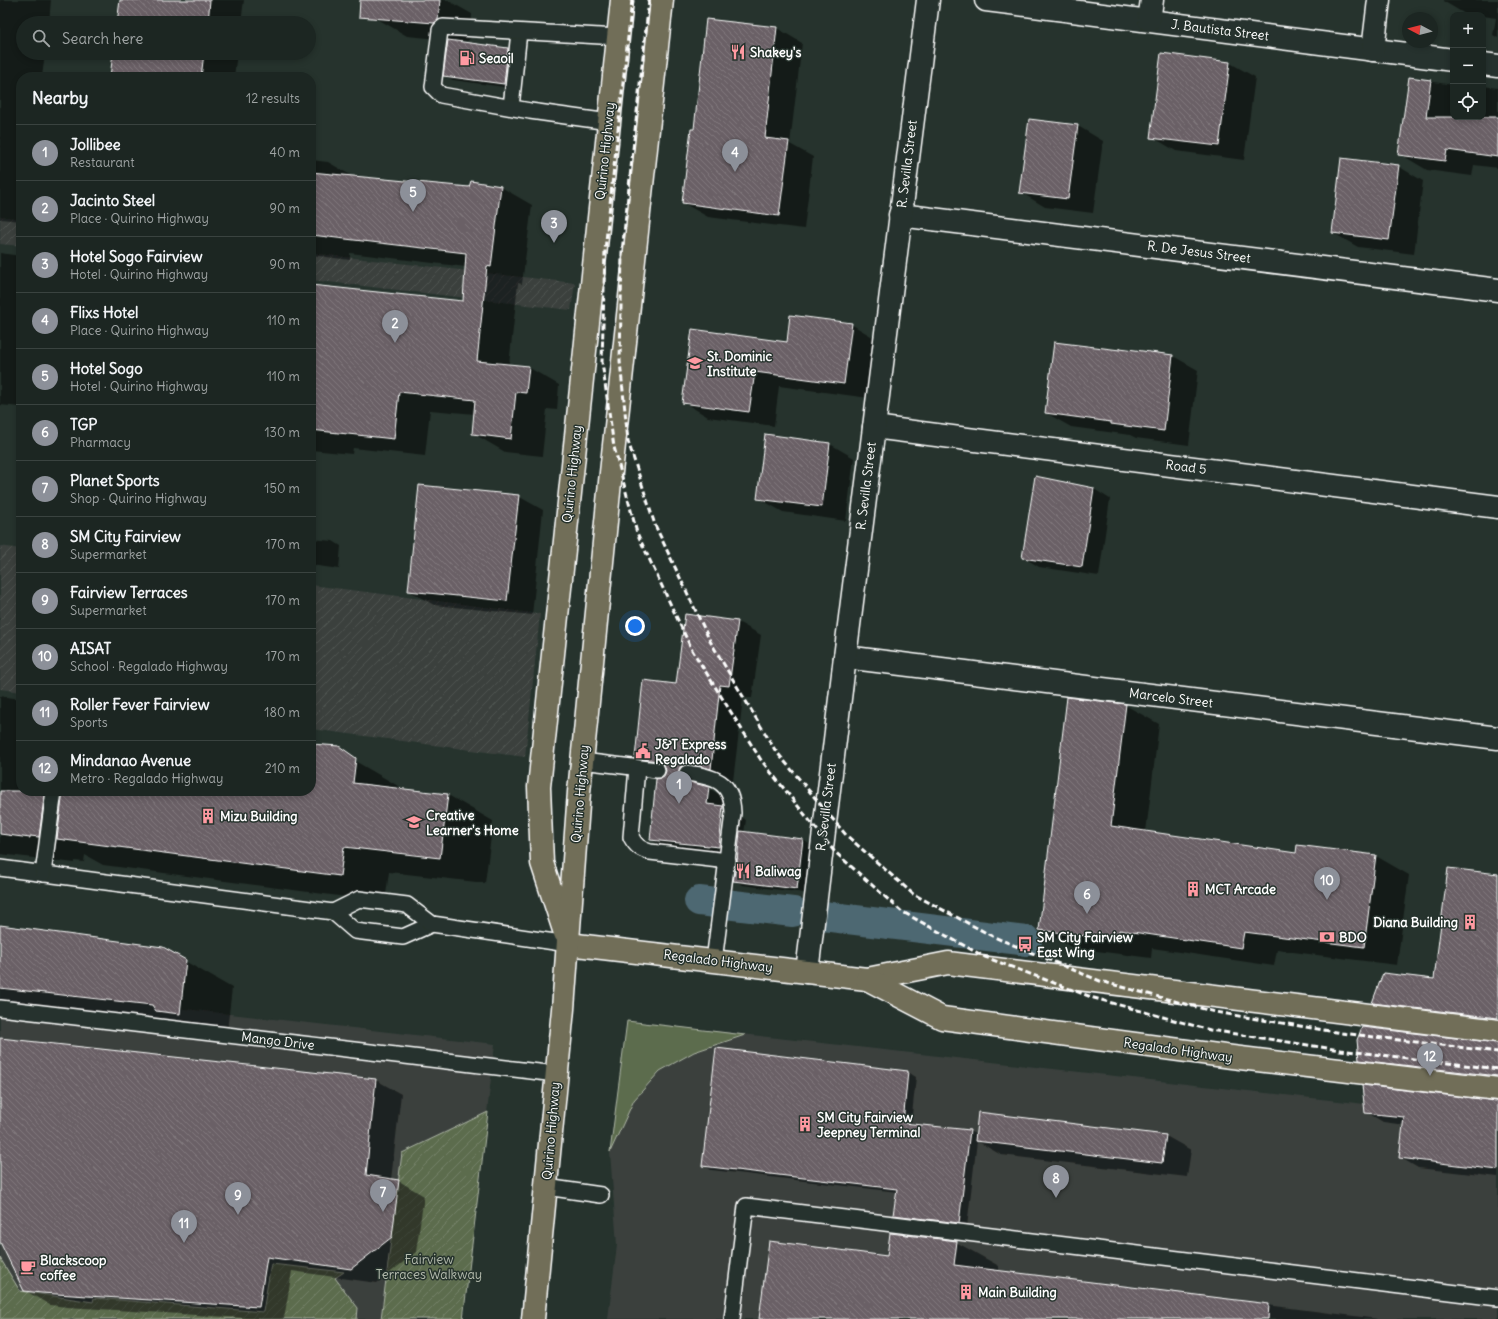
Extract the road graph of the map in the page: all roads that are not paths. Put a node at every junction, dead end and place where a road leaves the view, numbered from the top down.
1 (622, 0) edge
2 (662, 0) edge
3 (928, 0) edge
4 (986, 0) edge
5 (1379, 0) edge
6 (1150, 10) edge
7 (519, 32) junction
8 (618, 37) junction
9 (1373, 50) junction
10 (1450, 60) edge
11 (1486, 64) edge
12 (1498, 66) edge
13 (511, 107) junction
14 (609, 122) junction
15 (900, 215) junction
16 (1498, 290) edge
17 (874, 427) junction
18 (1498, 507) edge
19 (845, 658) junction
20 (1498, 738) edge
21 (582, 761) junction
22 (637, 768) junction
23 (657, 770) dead end
24 (687, 773) dead end
25 (53, 796) edge
26 (728, 861) junction
27 (0, 868) edge
28 (43, 874) junction
29 (333, 912) junction
30 (432, 924) junction
31 (568, 944) junction
32 (714, 961) junction
33 (807, 972) junction
34 (867, 979) junction
35 (0, 1008) edge
36 (1498, 1031) edge
37 (556, 1074) junction
38 (1498, 1088) edge
39 (546, 1187) junction
40 (601, 1195) dead end
41 (1498, 1298) edge
42 (533, 1319) edge
43 (732, 1319) edge

1 - 8 main road, Quirino Highway
2 - 21 main road, Quirino Highway
3 - 15 street, R. Sevilla Street
4 - 6 street, J. Bautista Street
5 - 9 street
6 - 9 street, J. Bautista Street
7 - 8 lane
7 - 13 lane
7 - 13 lane
8 - 14 main road, Quirino Highway
9 - 10 street, J. Bautista Street
11 - 12 street
13 - 14 lane
14 - 31 main road, Quirino Highway
15 - 16 street, R. De Jesus Street
15 - 17 street, R. Sevilla Street
17 - 18 street, Road 5
17 - 19 street, R. Sevilla Street
19 - 20 street, Marcelo Street
19 - 33 street, R. Sevilla Street
21 - 22 lane
21 - 31 main road, Quirino Highway
22 - 23 lane
22 - 26 lane
24 - 26 lane
25 - 28 lane
26 - 32 lane
27 - 28 lane
28 - 29 lane
29 - 30 lane
29 - 30 lane
30 - 31 lane
31 - 32 main road, Regalado Highway
31 - 37 main road, Quirino Highway
32 - 33 main road, Regalado Highway
33 - 34 main road, Regalado Highway
34 - 36 main road, Regalado Highway
34 - 38 main road, Regalado Highway
35 - 37 lane, Mango Drive
37 - 39 main road, Quirino Highway
39 - 40 lane
39 - 42 main road, Quirino Highway
41 - 43 lane

